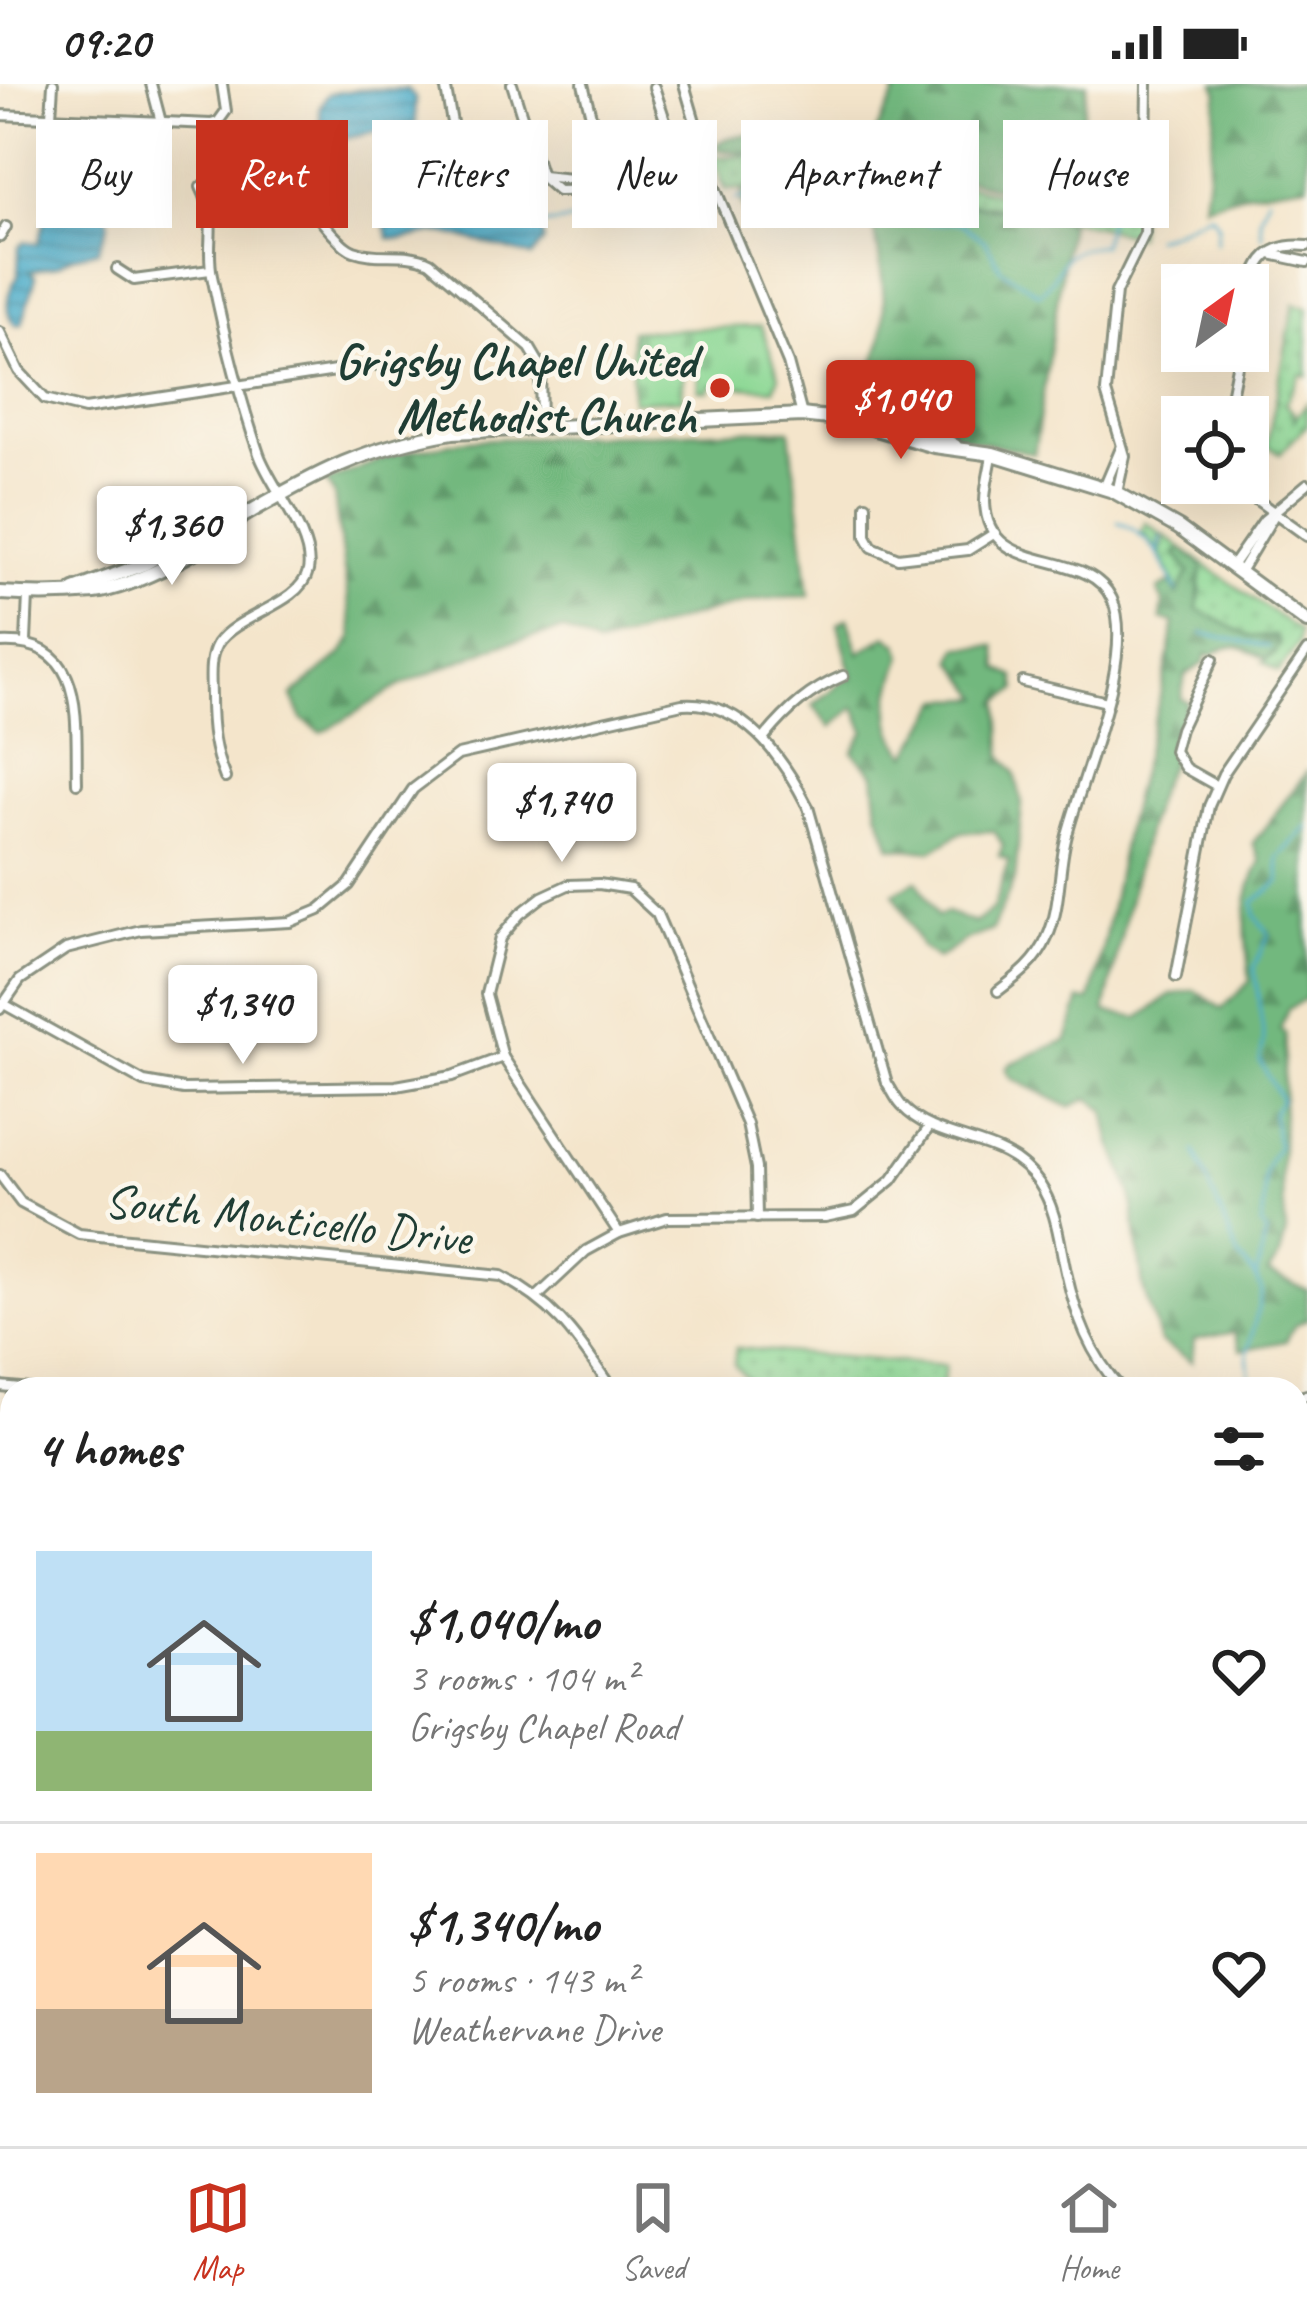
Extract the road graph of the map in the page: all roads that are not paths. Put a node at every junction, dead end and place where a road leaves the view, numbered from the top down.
1 (53, 84) edge
2 (152, 84) edge
3 (222, 84) edge
4 (445, 84) edge
5 (512, 84) edge
6 (583, 84) edge
7 (684, 84) edge
8 (1147, 84) edge
9 (655, 87) edge
10 (0, 115) edge
11 (50, 116) junction
12 (124, 120) edge
13 (161, 120) edge
14 (452, 120) edge
15 (593, 120) edge
16 (665, 120) edge
17 (695, 120) edge
18 (172, 122) edge
19 (572, 190) edge
20 (717, 193) edge
21 (211, 228) edge
22 (330, 228) edge
23 (1307, 246) edge
24 (1268, 254) junction
25 (1307, 262) edge
26 (1260, 264) edge
27 (118, 269) dead end
28 (210, 270) junction
29 (0, 332) edge
30 (375, 364) dead end
31 (240, 387) junction
32 (802, 415) junction
33 (541, 429) junction
34 (992, 454) junction
35 (1307, 484) edge
36 (1110, 491) junction
37 (280, 495) junction
38 (1260, 504) edge
39 (866, 505) dead end
40 (1274, 515) junction
41 (995, 533) junction
42 (1307, 536) edge
43 (1236, 569) junction
44 (0, 593) edge
45 (28, 595) junction
46 (1307, 622) edge
47 (26, 641) junction
48 (0, 643) edge
49 (1307, 651) edge
50 (1213, 659) dead end
51 (843, 676) dead end
52 (1024, 682) dead end
53 (1107, 702) junction
54 (765, 737) junction
55 (226, 778) dead end
56 (77, 783) dead end
57 (1217, 786) junction
58 (1176, 976) dead end
59 (998, 991) dead end
60 (1, 1005) edge
61 (503, 1057) junction
62 (930, 1126) junction
63 (0, 1175) edge
64 (757, 1218) junction
65 (619, 1233) junction
66 (538, 1296) junction
67 (604, 1377) edge
68 (1111, 1377) edge

1 - 11 street
2 - 13 street
3 - 18 street
4 - 14 street
5 - 19 street
6 - 15 street
7 - 17 street
8 - 36 street
9 - 16 street
10 - 11 street
11 - 12 street
20 - 32 street
21 - 28 street
22 - 33 street
23 - 24 street
24 - 25 street
24 - 26 street
27 - 28 street
28 - 31 street
29 - 31 street
30 - 31 street
31 - 37 street
32 - 33 street
32 - 34 street
33 - 37 street
34 - 36 street
34 - 41 street
35 - 40 street
36 - 43 street
37 - 45 street
37 - 55 street
38 - 40 street
39 - 41 street
40 - 42 street
40 - 43 street
41 - 53 street
43 - 46 street
44 - 45 street
45 - 47 street
47 - 48 street
47 - 56 street
49 - 57 street
50 - 57 street
51 - 54 street
52 - 53 street
53 - 59 street
54 - 60 street
54 - 62 street
57 - 58 street
60 - 61 street
61 - 64 street
61 - 65 street
62 - 64 street
62 - 68 street
63 - 66 street, South Monticello Drive
64 - 65 street
65 - 66 street
66 - 67 street, South Monticello Drive

